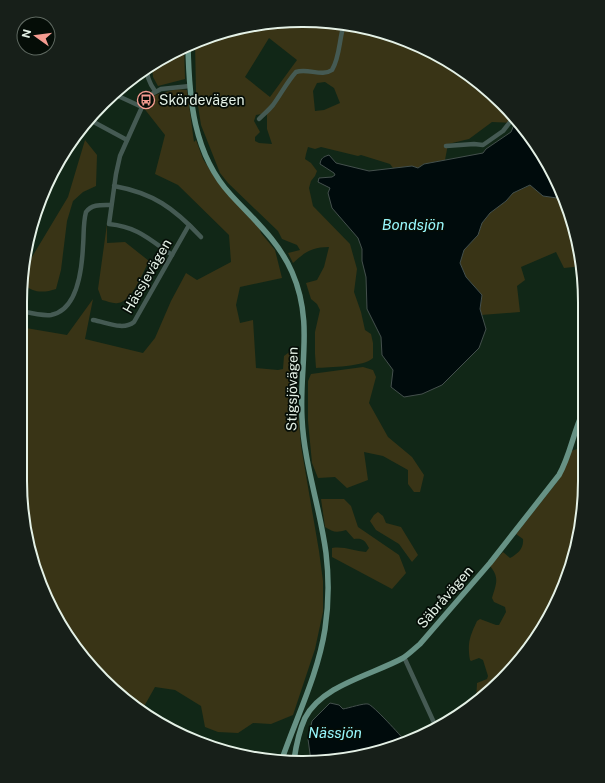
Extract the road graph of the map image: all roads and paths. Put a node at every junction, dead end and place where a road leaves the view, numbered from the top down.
1 (342, 30) edge
2 (188, 52) edge
3 (147, 75) edge
4 (190, 86) junction
5 (155, 91) junction
6 (119, 97) edge
7 (142, 107) junction
8 (259, 119) dead end
9 (94, 122) edge
10 (511, 122) edge
11 (127, 140) junction
12 (446, 146) dead end
13 (114, 186) junction
14 (111, 205) junction
15 (189, 224) junction
16 (201, 237) dead end
17 (172, 256) junction
18 (27, 312) edge
19 (93, 320) dead end
20 (578, 424) edge
21 (404, 657) junction
22 (434, 722) edge
23 (284, 755) edge
24 (295, 756) edge

1 - 8 street
2 - 4 main road, Stigsjövägen
3 - 5 street
4 - 5 street
4 - 23 main road, Stigsjövägen
5 - 7 street
6 - 7 street
7 - 11 street
9 - 11 street
10 - 12 street
11 - 13 street
13 - 14 street
13 - 15 street
14 - 17 street
14 - 18 street
15 - 16 street
15 - 17 street, Hässjevägen
17 - 19 street, Hässjevägen
20 - 21 main road, Säbråvägen
21 - 22 street
21 - 24 main road, Säbråvägen

